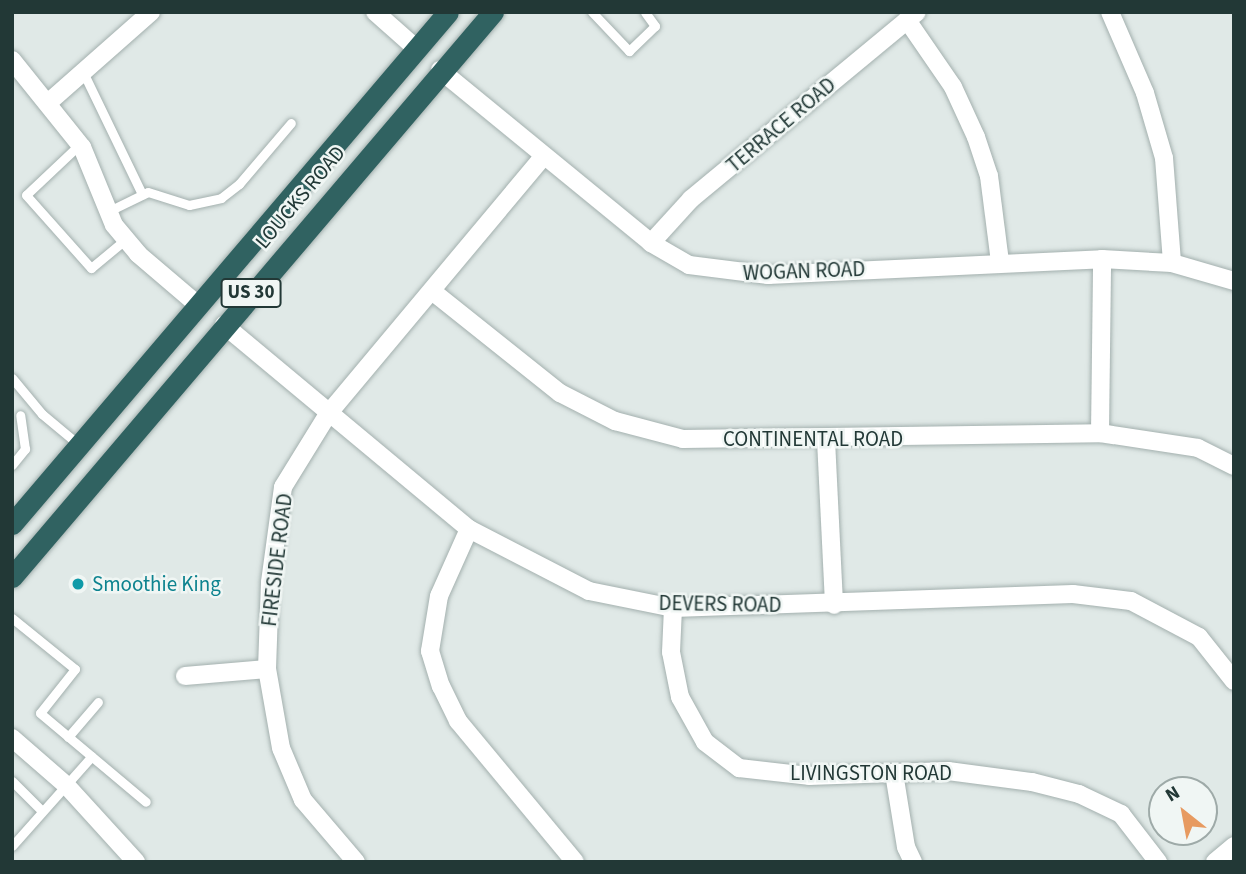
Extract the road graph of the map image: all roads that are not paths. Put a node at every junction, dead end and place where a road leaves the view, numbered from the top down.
1 (151, 12) edge
2 (375, 12) edge
3 (449, 12) edge
4 (493, 12) edge
5 (592, 12) edge
6 (645, 12) edge
7 (1110, 12) edge
8 (912, 16) edge
9 (418, 50) junction
10 (12, 60) edge
11 (440, 70) junction
12 (83, 72) junction
13 (49, 102) junction
14 (291, 123) dead end
15 (80, 144) junction
16 (544, 156) junction
17 (142, 194) junction
18 (109, 211) junction
19 (126, 239) junction
20 (651, 243) junction
21 (1102, 259) junction
22 (1000, 262) junction
23 (1172, 263) junction
24 (1234, 281) edge
25 (432, 291) junction
26 (199, 306) junction
27 (224, 325) junction
28 (12, 378) edge
29 (33, 403) junction
30 (328, 414) junction
31 (16, 417) edge
32 (1100, 433) junction
33 (826, 440) junction
34 (80, 446) junction
35 (12, 465) edge
36 (1234, 466) edge
37 (12, 524) edge
38 (469, 528) junction
39 (12, 577) edge
40 (834, 605) junction
41 (673, 608) junction
42 (12, 618) edge
43 (267, 669) junction
44 (185, 676) dead end
45 (1234, 681) edge
46 (98, 702) dead end
47 (68, 737) junction
48 (12, 738) edge
49 (92, 756) junction
50 (894, 773) junction
51 (12, 781) edge
52 (66, 785) junction
53 (146, 802) dead end
54 (40, 809) junction
55 (12, 846) edge
56 (1234, 846) edge
57 (136, 862) edge
58 (356, 862) edge
59 (575, 862) edge
60 (914, 862) edge
61 (1158, 862) edge
62 (1214, 862) edge

1 - 12 street
2 - 9 street
3 - 9 highway, LOUCKS ROAD / US 30
4 - 11 highway, LOUCKS ROAD / US 30
5 - 6 lane
7 - 23 street
8 - 20 street, TERRACE ROAD
8 - 22 street
9 - 26 highway, LOUCKS ROAD / US 30
10 - 13 street
11 - 16 street, WOGAN ROAD
11 - 27 highway, LOUCKS ROAD / US 30
12 - 13 street
12 - 17 lane
13 - 15 street
14 - 17 lane
15 - 18 street
15 - 19 lane
16 - 20 street, WOGAN ROAD
16 - 25 street, FIRESIDE ROAD
17 - 18 lane
18 - 19 street
19 - 26 street
20 - 22 street, WOGAN ROAD
21 - 22 street, WOGAN ROAD
21 - 23 street, WOGAN ROAD
21 - 32 street
23 - 24 street, WOGAN ROAD
25 - 30 street, FIRESIDE ROAD
25 - 33 street, CONTINENTAL ROAD
26 - 34 highway, LOUCKS ROAD / US 30
27 - 30 street, DEVERS ROAD
27 - 39 highway, LOUCKS ROAD / US 30
28 - 29 lane
29 - 31 lane
29 - 34 lane
30 - 38 street, DEVERS ROAD
30 - 43 street, FIRESIDE ROAD
31 - 35 lane
32 - 33 street, CONTINENTAL ROAD
32 - 36 street, CONTINENTAL ROAD
33 - 40 street
34 - 37 highway, LOUCKS ROAD / US 30
38 - 41 street, DEVERS ROAD
38 - 59 street
40 - 41 street, DEVERS ROAD
40 - 45 street, DEVERS ROAD
41 - 50 street, LIVINGSTON ROAD
42 - 47 lane
43 - 44 street
43 - 58 street, FIRESIDE ROAD
46 - 47 lane
47 - 49 lane
48 - 52 street
49 - 52 lane
49 - 53 lane
50 - 60 street
50 - 61 street, LIVINGSTON ROAD
51 - 54 lane
52 - 54 lane
52 - 57 street
54 - 55 lane
56 - 62 street

